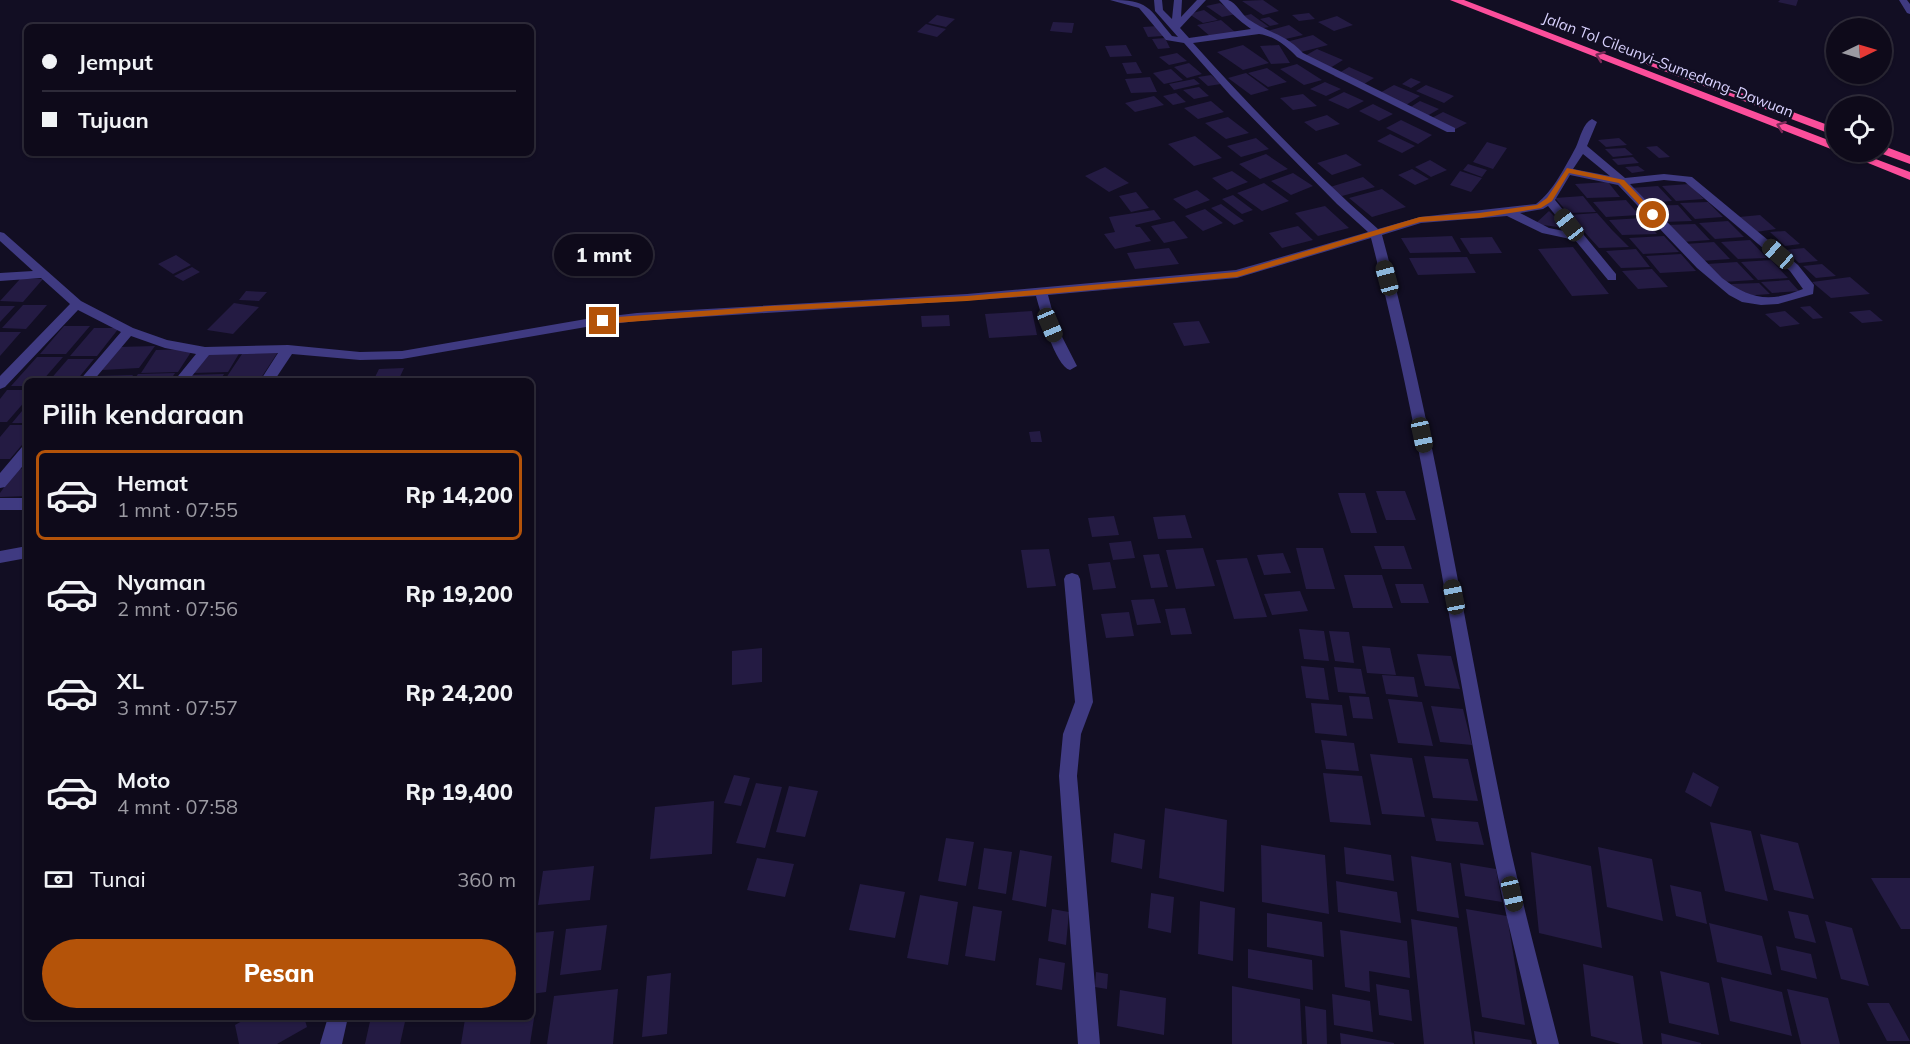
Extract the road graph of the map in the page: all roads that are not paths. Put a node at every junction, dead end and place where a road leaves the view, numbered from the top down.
1 (1114, 0) edge
2 (1158, 0) edge
3 (1178, 0) edge
4 (1202, 0) edge
5 (1223, 0) edge
6 (1455, 0) edge
7 (1484, 0) edge
8 (1903, 0) edge
9 (1910, 11) edge
10 (1175, 28) junction
11 (1259, 31) junction
12 (1186, 42) junction
13 (1592, 122) dead end
14 (1826, 128) edge
15 (1450, 130) dead end
16 (1826, 143) edge
17 (1581, 147) junction
18 (1892, 153) edge
19 (1910, 160) edge
20 (1873, 162) edge
21 (1567, 171) junction
22 (1910, 176) edge
23 (1622, 182) junction
24 (1550, 200) junction
25 (1509, 212) junction
26 (1375, 232) junction
27 (0, 235) edge
28 (1579, 237) junction
29 (42, 274) junction
30 (0, 277) edge
31 (1612, 277) dead end
32 (1041, 291) junction
33 (77, 304) junction
34 (129, 331) junction
35 (288, 350) junction
36 (205, 351) junction
37 (1070, 366) dead end
38 (89, 378) edge
39 (183, 378) edge
40 (269, 378) edge
41 (0, 384) edge
42 (24, 455) edge
43 (0, 483) edge
44 (0, 504) edge
45 (24, 504) edge
46 (24, 553) edge
47 (0, 557) edge
48 (1072, 579) dead end
49 (337, 1020) edge
50 (332, 1044) edge
51 (1089, 1044) edge
52 (1548, 1044) edge

1 - 12 street
2 - 10 street
3 - 10 street
4 - 10 street
5 - 11 street
16 -> 6 highway, Jalan Tol Cileunyi–Sumedang–Dawuan
7 - 14 highway, Jalan Tol Cileunyi–Sumedang–Dawuan
8 - 9 street
10 - 12 street
11 - 12 street
11 - 15 street
12 - 26 street
13 - 17 street
17 - 21 street
17 - 23 street
18 - 19 highway
20 - 22 highway
21 - 23 street
21 - 24 street
23 - 23 street
24 - 25 street
24 - 28 street
25 - 26 street
25 - 28 street
26 - 32 street
26 - 52 street
27 - 29 street
28 - 31 street
29 - 30 street
29 - 33 street
32 - 35 street
32 - 37 street
33 - 34 street
33 - 41 street
34 - 36 street
34 - 38 street
35 - 36 street
35 - 40 street
36 - 39 street
42 - 43 street
44 - 45 street
46 - 47 street
48 - 51 street
49 - 50 street

